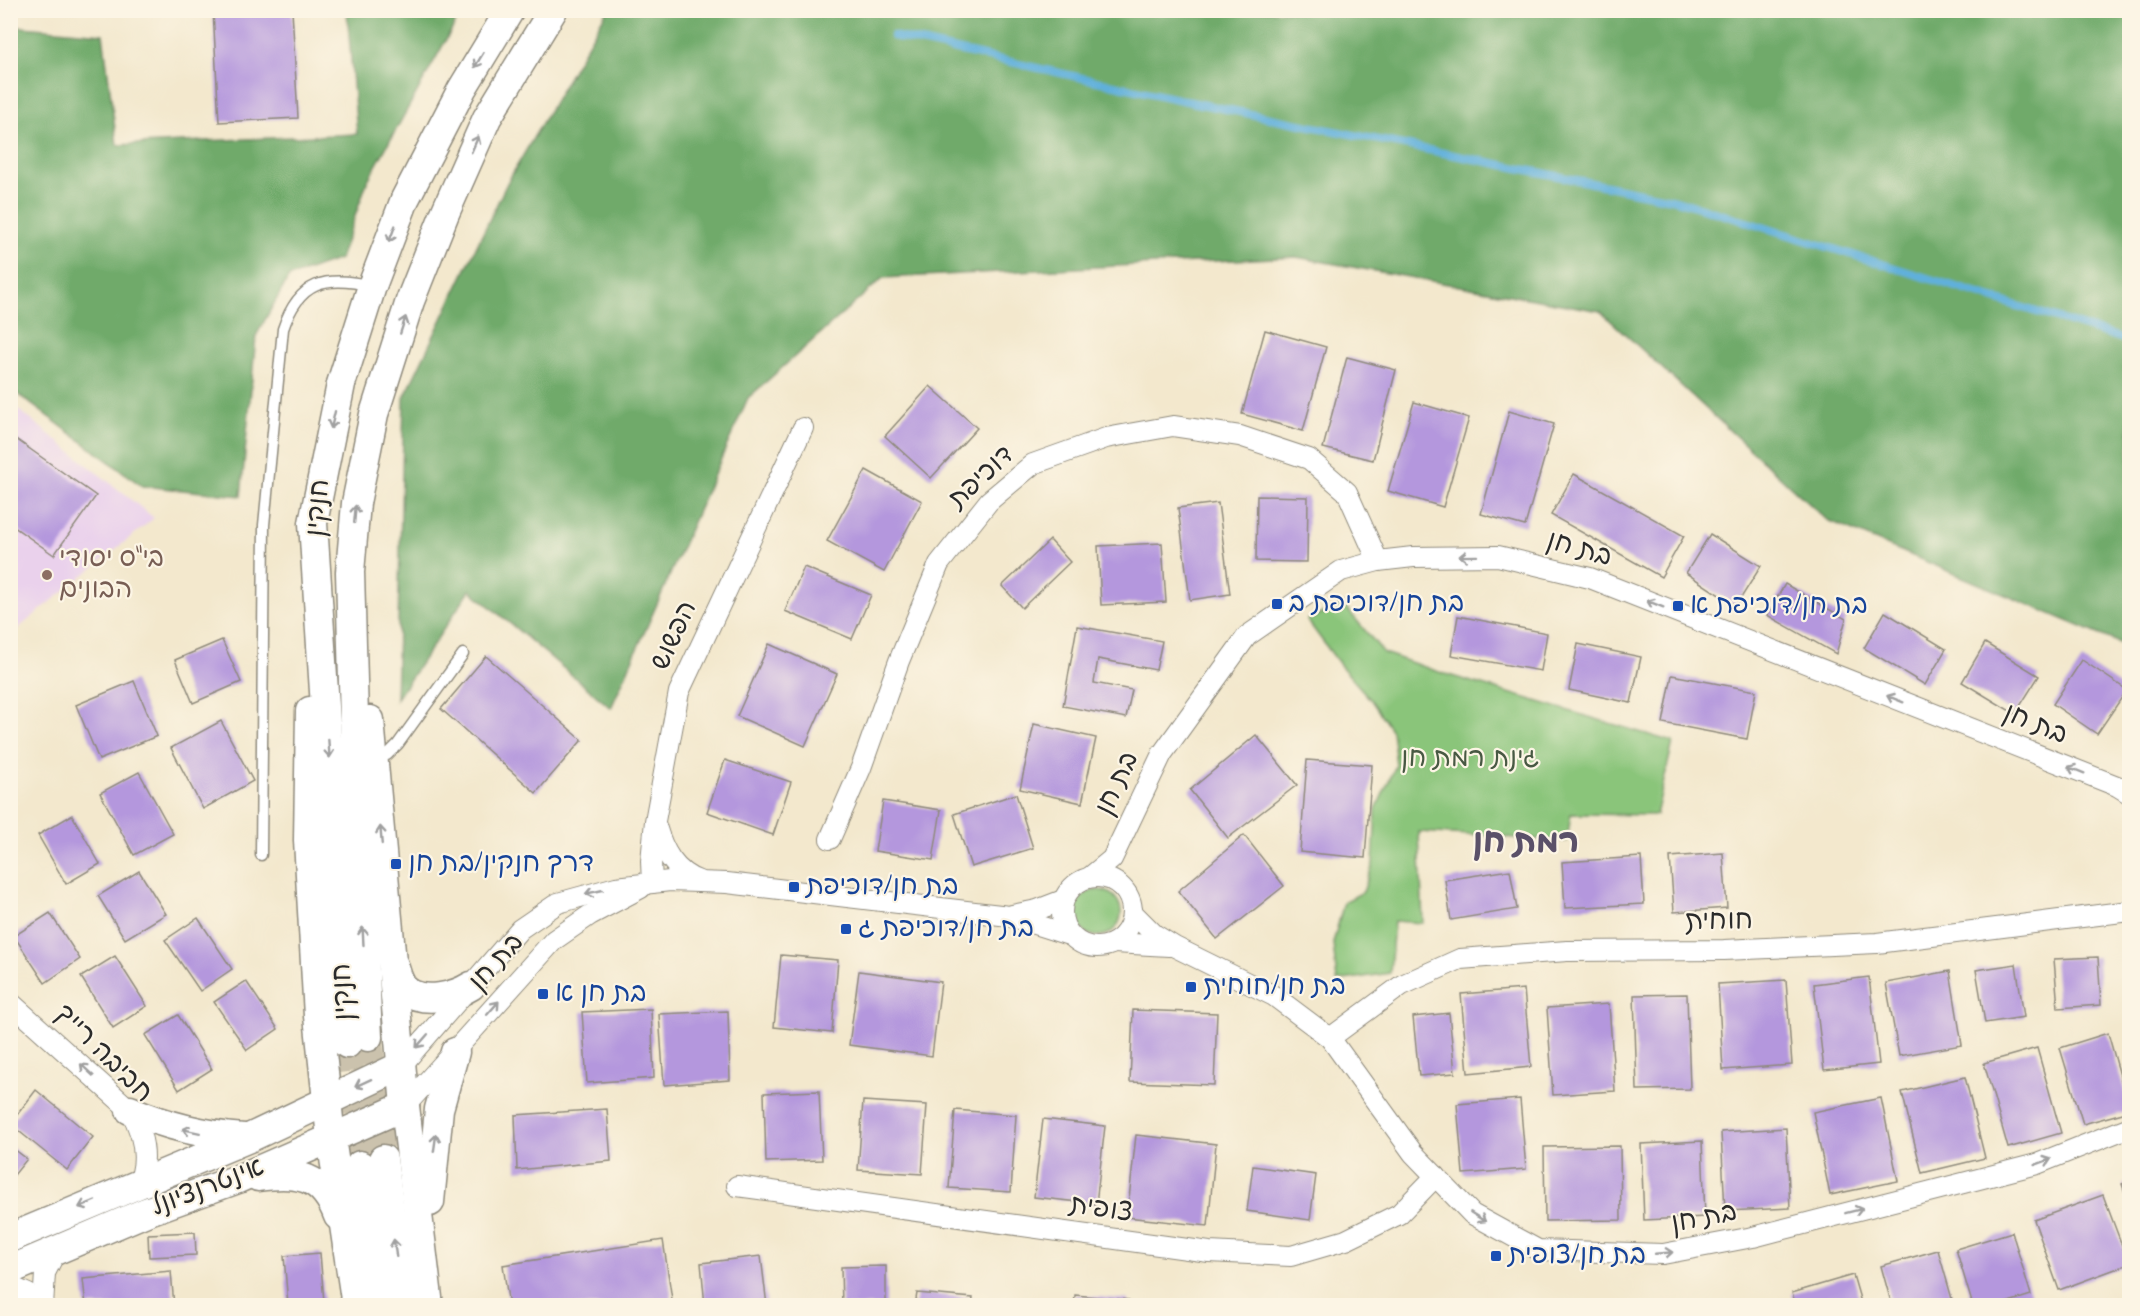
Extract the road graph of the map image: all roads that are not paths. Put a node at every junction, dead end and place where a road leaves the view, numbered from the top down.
1 (510, 10) edge
2 (553, 10) edge
3 (372, 286) junction
4 (803, 428) dead end
5 (313, 523) junction
6 (1378, 561) junction
7 (350, 572) junction
8 (463, 654) dead end
9 (375, 756) junction
10 (2130, 794) edge
11 (655, 821) junction
12 (830, 839) dead end
13 (1118, 849) junction
14 (261, 855) dead end
15 (1090, 877) junction
16 (701, 881) junction
17 (652, 883) junction
18 (1124, 889) junction
19 (1063, 900) junction
20 (2130, 911) edge
21 (1132, 912) junction
22 (1010, 916) junction
23 (1069, 935) junction
24 (1114, 943) junction
25 (1175, 947) junction
26 (391, 956) junction
27 (471, 986) junction
28 (10, 1002) edge
29 (318, 1016) junction
30 (1330, 1038) junction
31 (455, 1052) junction
32 (401, 1066) junction
33 (326, 1100) junction
34 (405, 1106) junction
35 (130, 1110) junction
36 (282, 1122) junction
37 (2130, 1127) edge
38 (249, 1138) junction
39 (331, 1138) junction
40 (1436, 1176) junction
41 (238, 1179) junction
42 (140, 1181) junction
43 (737, 1186) dead end
44 (87, 1236) junction
45 (10, 1238) edge
46 (345, 1238) junction
47 (57, 1249) junction
48 (10, 1270) edge
49 (10, 1286) edge
50 (428, 1295) edge
51 (41, 1305) edge
52 (356, 1305) edge
53 (381, 1305) edge
54 (404, 1305) edge

1 -> 3 main road, חנקין
7 -> 2 main road, חנקין
3 -> 5 main road, חנקין
3 - 14 lane
4 - 11 street, הפשוש
5 -> 7 main road, חנקין
5 - 29 main road
10 -> 6 street, בת חן
6 - 12 street, דוכיפת
6 - 13 street, בת חן
7 - 9 main road
8 - 9 lane
26 -> 9 main road
11 - 16 street
11 - 17 street, הפשוש
13 - 15 street, בת חן
13 - 18 street, בת חן
15 - 18 street
15 - 19 street
16 - 17 street, בת חן
16 - 22 street, בת חן
17 -> 27 street, בת חן
31 -> 17 street, בת חן
18 - 21 street
19 - 22 street, בת חן
19 - 23 street
20 - 30 street, חוחית
21 - 24 street
21 - 25 street, בת חן
22 - 23 street, בת חן
23 - 24 street
24 - 25 street, בת חן
25 - 30 street, בת חן
26 - 27 main road
26 - 32 main road
27 -> 32 street, בת חן
35 -> 28 street, חביבה רייך
29 - 33 main road
29 - 36 main road
30 - 40 street, בת חן
31 - 34 street, בת חן
50 -> 31 main road
32 -> 33 main road, אינטרנציונל
32 - 34 main road
33 - 36 main road, אינטרנציונל
33 - 39 main road
34 - 39 main road, אינטרנציונל
34 - 50 main road
38 -> 35 main road
35 - 42 street, חביבה רייך
36 - 38 main road, אינטרנציונל
40 -> 37 street, בת חן
38 - 42 main road, אינטרנציונל
39 - 41 main road, אינטרנציונל
39 - 46 main road
40 - 43 street, צופית
41 - 44 main road, אינטרנציונל
41 - 46 main road
42 - 44 street, חביבה רייך
42 -> 45 main road, אינטרנציונל
44 - 47 main road, אינטרנציונל
46 - 52 main road
47 - 48 main road, אינטרנציונל
47 - 51 street
49 - 51 street
54 -> 53 main road

